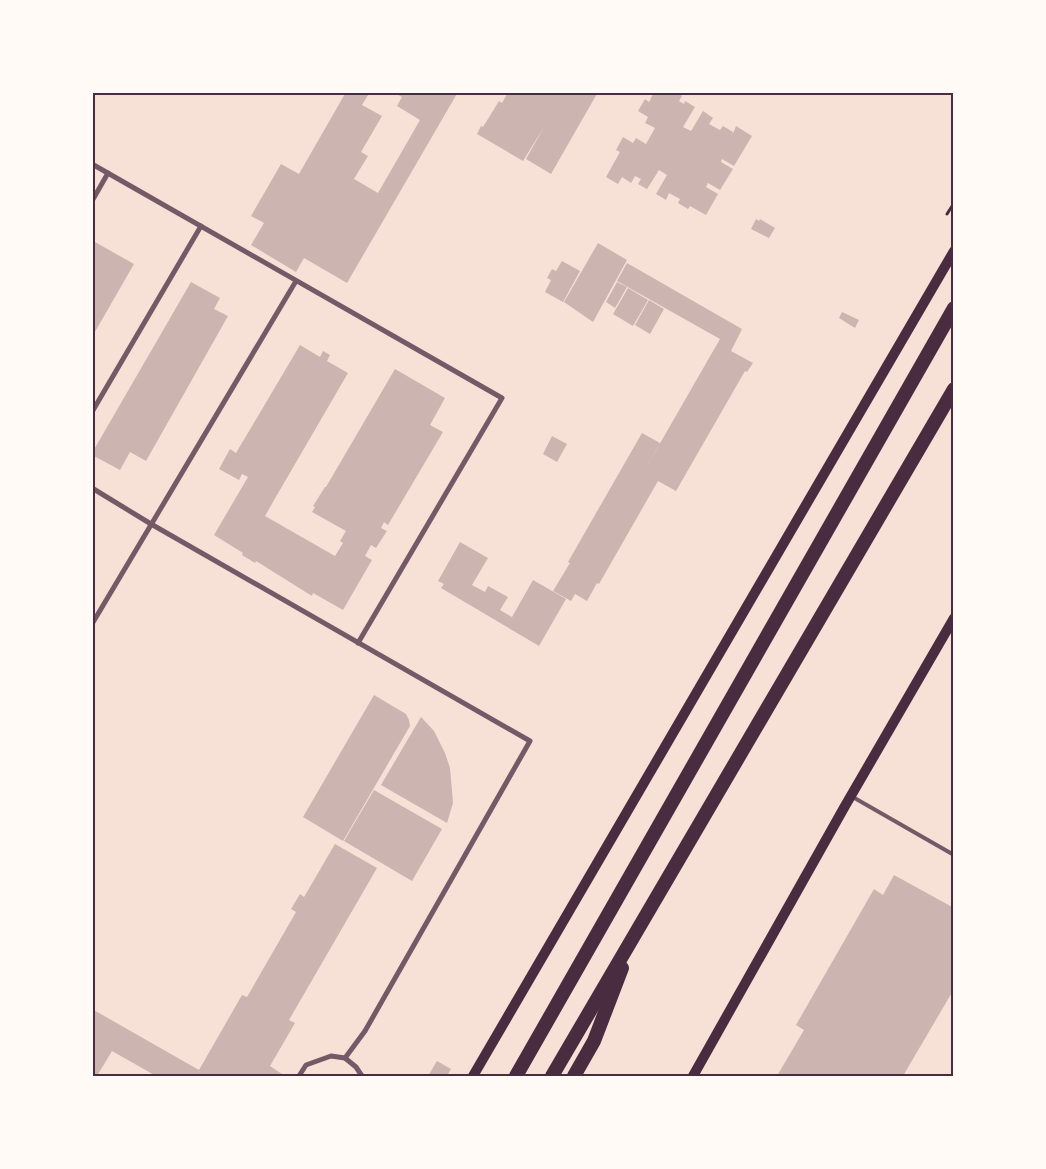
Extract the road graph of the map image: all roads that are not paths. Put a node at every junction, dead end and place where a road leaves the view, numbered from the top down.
1 (92, 164) edge
2 (108, 173) junction
3 (92, 201) edge
4 (201, 226) junction
5 (954, 251) edge
6 (296, 281) junction
7 (954, 308) edge
8 (954, 388) edge
9 (92, 412) edge
10 (92, 488) edge
11 (151, 524) junction
12 (954, 618) edge
13 (92, 624) edge
14 (358, 643) junction
15 (851, 796) junction
16 (954, 855) edge
17 (640, 924) junction
18 (345, 1058) junction
19 (299, 1076) edge
20 (362, 1076) edge
21 (474, 1076) edge
22 (516, 1076) edge
23 (552, 1076) edge
24 (574, 1076) edge
25 (693, 1076) edge

1 - 2 street
2 - 3 street
2 - 4 street
4 - 6 street
4 - 9 street
5 - 21 main road
6 - 11 street
6 - 14 street
7 - 22 highway
8 - 17 highway
10 - 11 street
11 - 13 street
11 - 14 street
12 - 15 main road
14 - 18 street
15 - 16 lane
15 - 25 main road
17 - 23 highway
17 - 24 highway
18 - 19 street
18 - 20 street

